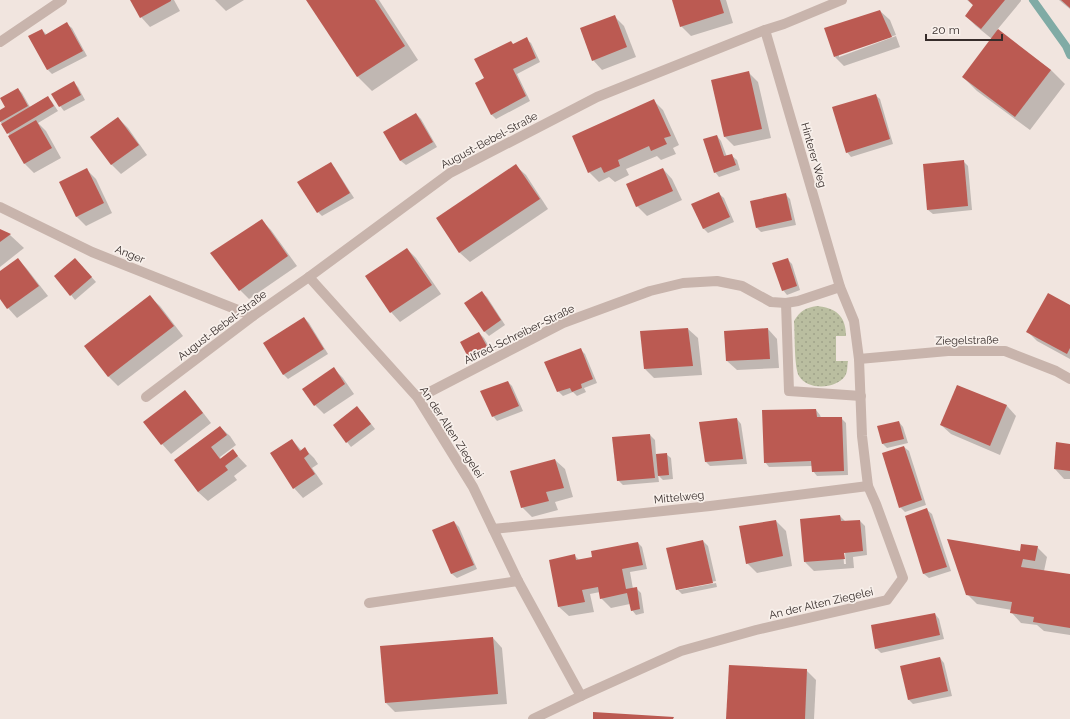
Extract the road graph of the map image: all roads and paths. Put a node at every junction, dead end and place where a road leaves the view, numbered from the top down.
1 (62, 0) edge
2 (842, 0) edge
3 (765, 30) junction
4 (0, 42) edge
5 (0, 207) edge
6 (309, 277) junction
7 (840, 288) junction
8 (786, 303) junction
9 (253, 316) junction
10 (859, 359) junction
11 (1070, 380) edge
12 (861, 396) junction
13 (146, 397) dead end
14 (418, 398) junction
15 (868, 486) junction
16 (493, 529) junction
17 (518, 581) junction
18 (369, 603) dead end
19 (581, 696) junction
20 (533, 719) edge

1 - 4 street
2 - 3 street, August-Bebel-Straße
3 - 6 street, August-Bebel-Straße
3 - 7 street, Hinterer Weg
5 - 9 street, Anger
6 - 9 street, August-Bebel-Straße
6 - 14 street, An der Alten Ziegelei
7 - 8 street, Alfred-Schreiber-Straße
7 - 10 street, An der Alten Ziegelei
8 - 12 street
8 - 14 street, Alfred-Schreiber-Straße
9 - 13 street, August-Bebel-Straße
10 - 11 street, Ziegelstraße
10 - 12 street, An der Alten Ziegelei
12 - 15 street, An der Alten Ziegelei
14 - 16 street, An der Alten Ziegelei
15 - 16 street, Mittelweg
15 - 19 street, An der Alten Ziegelei
16 - 17 street, An der Alten Ziegelei
17 - 18 street
17 - 19 street, An der Alten Ziegelei
19 - 20 street, An der Alten Ziegelei

